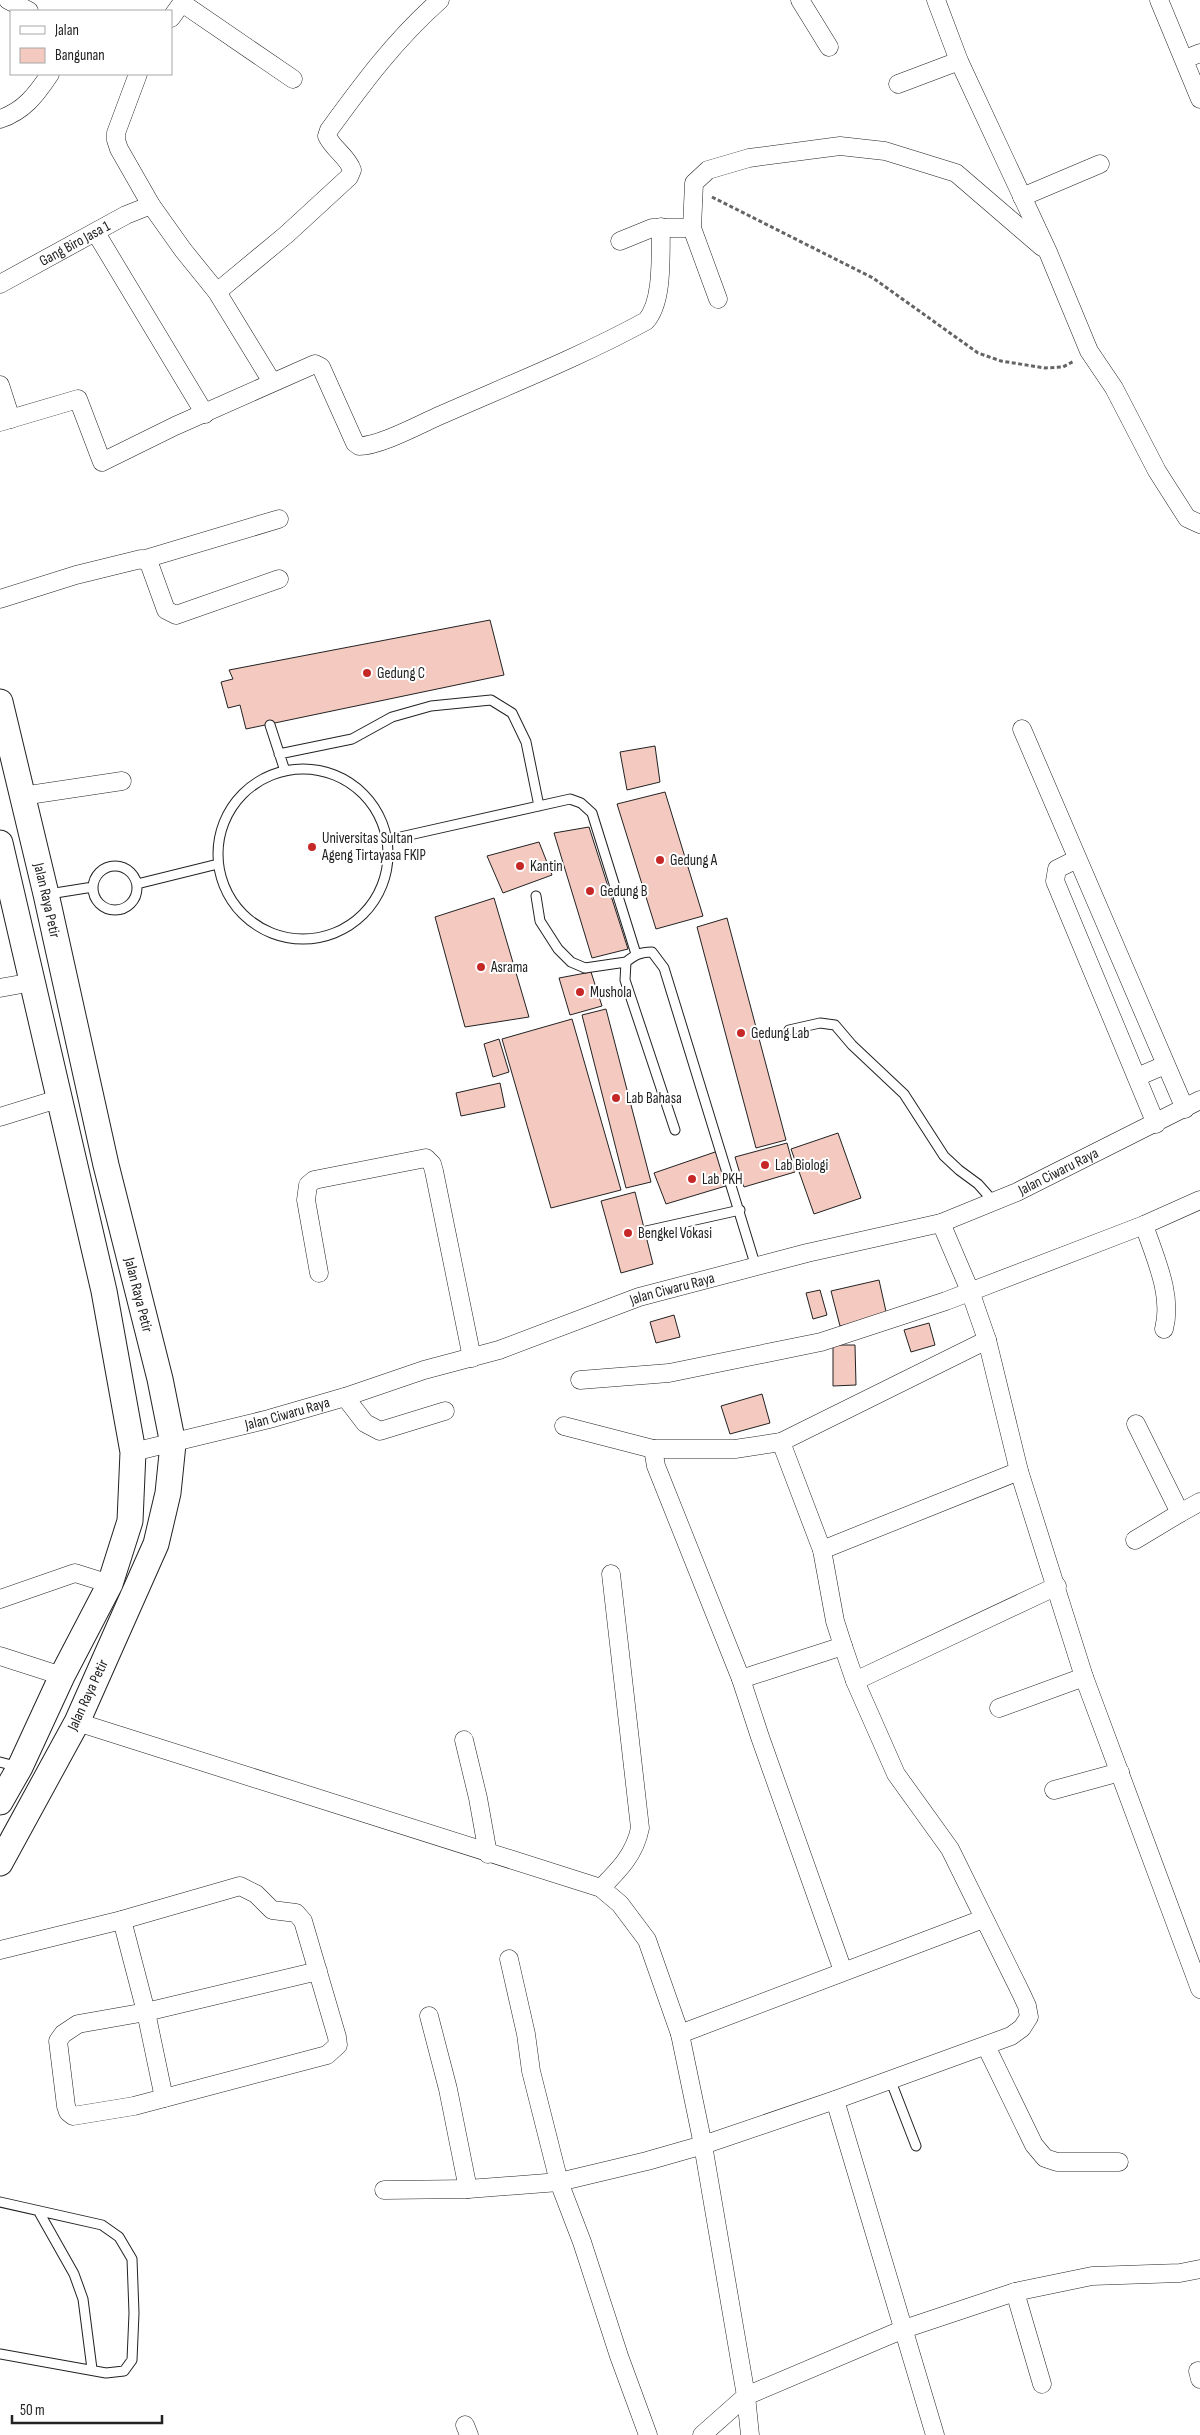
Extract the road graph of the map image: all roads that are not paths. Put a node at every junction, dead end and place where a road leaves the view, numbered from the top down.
1 (8, 0) edge
2 (440, 0) edge
3 (800, 0) edge
4 (936, 0) edge
5 (1159, 0) edge
6 (183, 2) edge
7 (27, 10) edge
8 (172, 17) edge
9 (829, 47) dead end
10 (1192, 56) edge
11 (959, 61) junction
12 (49, 75) edge
13 (138, 75) edge
14 (293, 79) dead end
15 (898, 84) dead end
16 (1200, 99) edge
17 (0, 119) edge
18 (1100, 164) dead end
19 (1022, 198) junction
20 (151, 205) junction
21 (661, 227) junction
22 (692, 228) junction
23 (96, 233) junction
24 (620, 241) dead end
25 (1048, 252) junction
26 (0, 284) edge
27 (217, 292) junction
28 (718, 299) dead end
29 (272, 382) junction
30 (0, 385) edge
31 (205, 414) junction
32 (5, 421) edge
33 (279, 519) dead end
34 (1200, 524) edge
35 (145, 559) junction
36 (279, 579) dead end
37 (0, 599) edge
38 (0, 702) edge
39 (270, 725) dead end
40 (1022, 729) dead end
41 (279, 754) junction
42 (285, 771) junction
43 (122, 781) dead end
44 (22, 796) junction
45 (539, 806) junction
46 (387, 840) junction
47 (1, 851) edge
48 (1077, 859) junction
49 (218, 864) junction
50 (137, 884) junction
51 (93, 887) junction
52 (46, 894) junction
53 (536, 896) dead end
54 (636, 954) junction
55 (626, 962) junction
56 (33, 982) junction
57 (0, 988) edge
58 (789, 1030) dead end
59 (1165, 1065) junction
60 (1136, 1077) junction
61 (61, 1098) junction
62 (1200, 1100) edge
63 (1185, 1109) junction
64 (0, 1117) edge
65 (1156, 1124) junction
66 (675, 1130) dead end
67 (1200, 1200) edge
68 (994, 1202) junction
69 (740, 1210) junction
70 (941, 1223) junction
71 (1144, 1225) junction
72 (646, 1231) dead end
73 (756, 1267) junction
74 (319, 1273) dead end
75 (970, 1291) junction
76 (1164, 1329) dead end
77 (987, 1340) junction
78 (472, 1358) junction
79 (580, 1380) dead end
80 (345, 1397) junction
81 (445, 1411) dead end
82 (1136, 1424) dead end
83 (564, 1426) dead end
84 (781, 1442) junction
85 (173, 1444) junction
86 (652, 1449) junction
87 (133, 1452) junction
88 (1019, 1471) junction
89 (1200, 1502) edge
90 (1180, 1513) junction
91 (1135, 1540) dead end
92 (822, 1550) junction
93 (611, 1574) dead end
94 (110, 1584) junction
95 (1057, 1586) junction
96 (0, 1599) edge
97 (843, 1646) junction
98 (0, 1656) edge
99 (62, 1676) junction
100 (1084, 1677) junction
101 (741, 1679) junction
102 (855, 1681) junction
103 (999, 1708) dead end
104 (77, 1722) junction
105 (464, 1740) dead end
106 (10, 1764) edge
107 (1120, 1772) junction
108 (1054, 1790) dead end
109 (0, 1802) edge
110 (488, 1854) junction
111 (0, 1863) edge
112 (601, 1888) junction
113 (983, 1919) junction
114 (122, 1920) junction
115 (0, 1950) edge
116 (509, 1959) dead end
117 (318, 1971) junction
118 (843, 1971) junction
119 (1200, 1989) edge
120 (146, 2012) junction
121 (429, 2016) dead end
122 (680, 2034) junction
123 (986, 2046) junction
124 (890, 2079) junction
125 (164, 2098) junction
126 (834, 2100) junction
127 (703, 2145) junction
128 (916, 2146) dead end
129 (1119, 2162) dead end
130 (559, 2182) junction
131 (468, 2189) junction
132 (384, 2190) dead end
133 (0, 2202) edge
134 (39, 2212) junction
135 (1200, 2269) edge
136 (1015, 2292) junction
137 (904, 2329) junction
138 (0, 2354) edge
139 (92, 2369) junction
140 (1042, 2384) dead end
141 (746, 2396) junction
142 (648, 2435) edge
143 (702, 2435) edge
144 (750, 2435) edge
145 (935, 2435) edge

1 - 7 street
2 - 27 street
3 - 9 street
4 - 11 street
5 - 10 street
6 - 8 street
6 - 14 street
10 - 16 street
11 - 15 street
11 - 19 street
12 - 17 street
13 - 20 street
18 - 19 street
19 - 25 street
20 - 23 street, Gang Biro Jasa 1
20 - 27 street
21 - 22 street
21 - 24 street
21 - 29 street
22 - 25 street
22 - 28 street
23 - 26 street, Gang Biro Jasa 1
23 - 31 street
25 - 34 street
27 - 29 street
29 - 31 street
30 - 32 street
31 - 32 street
33 - 35 street
35 - 36 street
35 - 37 street
38 - 44 main road, Jalan Raya Petir
39 - 41 lane
40 - 48 street
41 - 42 lane
41 - 45 lane
42 - 46 lane
42 - 49 lane
43 - 44 street
44 - 52 main road, Jalan Raya Petir
45 - 46 lane
45 - 54 lane
46 - 49 lane
47 - 56 main road, Jalan Raya Petir
48 - 59 street
48 - 60 street
49 - 50 lane
50 - 51 lane
50 - 51 lane
51 - 52 lane
52 - 85 main road, Jalan Raya Petir
53 - 55 lane
54 - 55 lane
54 - 69 lane
55 - 66 lane
56 - 57 street
56 - 61 main road, Jalan Raya Petir
58 - 68 lane
59 - 60 street
59 - 63 street
60 - 65 street
61 - 64 street
61 - 87 main road, Jalan Raya Petir
62 - 63 street, Jalan Ciwaru Raya
63 - 65 street, Jalan Ciwaru Raya
65 - 68 street, Jalan Ciwaru Raya
67 - 71 street
68 - 70 street, Jalan Ciwaru Raya
69 - 72 lane
69 - 73 lane
70 - 73 street, Jalan Ciwaru Raya
70 - 75 street
71 - 75 street
71 - 76 street
73 - 78 street, Jalan Ciwaru Raya
74 - 78 street
75 - 77 street
75 - 79 street
77 - 84 street
77 - 88 street
78 - 80 street, Jalan Ciwaru Raya
80 - 81 street
80 - 85 street, Jalan Ciwaru Raya
82 - 90 street
83 - 86 street
84 - 86 street
84 - 92 street
85 - 87 street, Jalan Ciwaru Raya
85 - 104 main road, Jalan Raya Petir
86 - 101 street
87 - 94 main road, Jalan Raya Petir
88 - 92 street
88 - 95 street
89 - 90 street
90 - 91 street
92 - 97 street
93 - 112 street
94 - 96 street
94 - 99 main road, Jalan Raya Petir
95 - 100 street
95 - 102 street
97 - 101 street
97 - 102 street
98 - 99 street
99 - 106 main road, Jalan Raya Petir
100 - 103 street
100 - 107 street
101 - 118 street
102 - 113 street
104 - 110 street
104 - 111 main road, Jalan Raya Petir
105 - 110 street
106 - 109 main road, Jalan Raya Petir
107 - 108 street
107 - 119 street
110 - 112 street
112 - 122 street
113 - 118 street
113 - 123 street
114 - 115 street
114 - 117 street
114 - 120 street
116 - 130 street
117 - 120 street
117 - 125 street
118 - 122 street
120 - 125 street
120 - 125 street
121 - 131 street
122 - 127 street
123 - 124 street
123 - 129 street
124 - 126 street
124 - 128 lane
126 - 127 street
126 - 137 street
127 - 130 street
127 - 141 street
130 - 131 street
130 - 142 street
131 - 132 street
133 - 134 lane
134 - 139 lane
134 - 139 lane
135 - 136 street
136 - 137 street
136 - 140 street
137 - 141 street
137 - 145 street
138 - 139 lane
141 - 143 street
141 - 144 street

